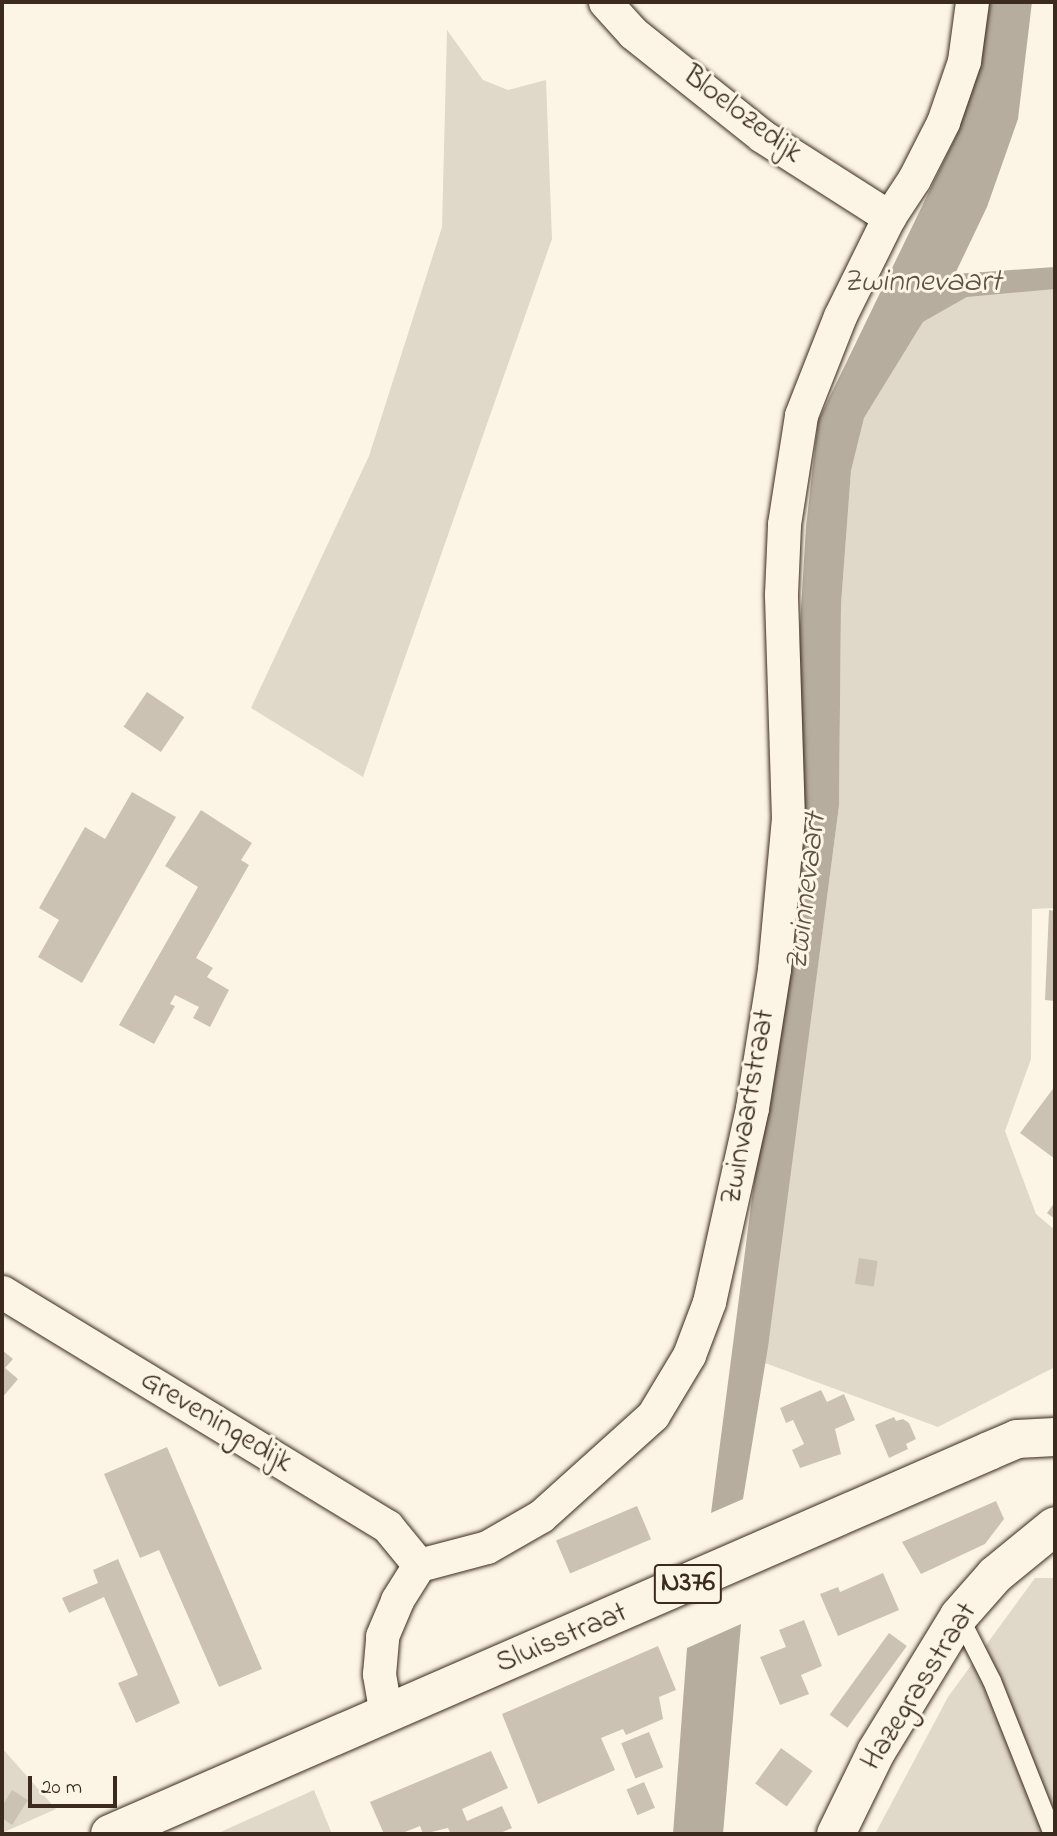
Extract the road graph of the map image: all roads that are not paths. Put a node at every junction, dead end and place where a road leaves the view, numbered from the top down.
1 (605, 2) edge
2 (972, 2) edge
3 (888, 216) junction
4 (2, 1292) edge
5 (1055, 1437) edge
6 (1055, 1526) edge
7 (419, 1565) junction
8 (959, 1616) junction
9 (386, 1715) junction
10 (110, 1834) edge
11 (836, 1834) edge
12 (1053, 1834) edge

1 - 3 street, Bloelozedijk
2 - 3 street, Zwinvaartstraat
3 - 7 street, Zwinvaartstraat
4 - 7 street, Greveningedijk
5 - 9 main road, Sluisstraat / N376
6 - 8 main road, Hazegrasstraat
7 - 9 street
8 - 11 main road, Hazegrasstraat
8 - 12 lane
9 - 10 main road, Sluisstraat / N376

